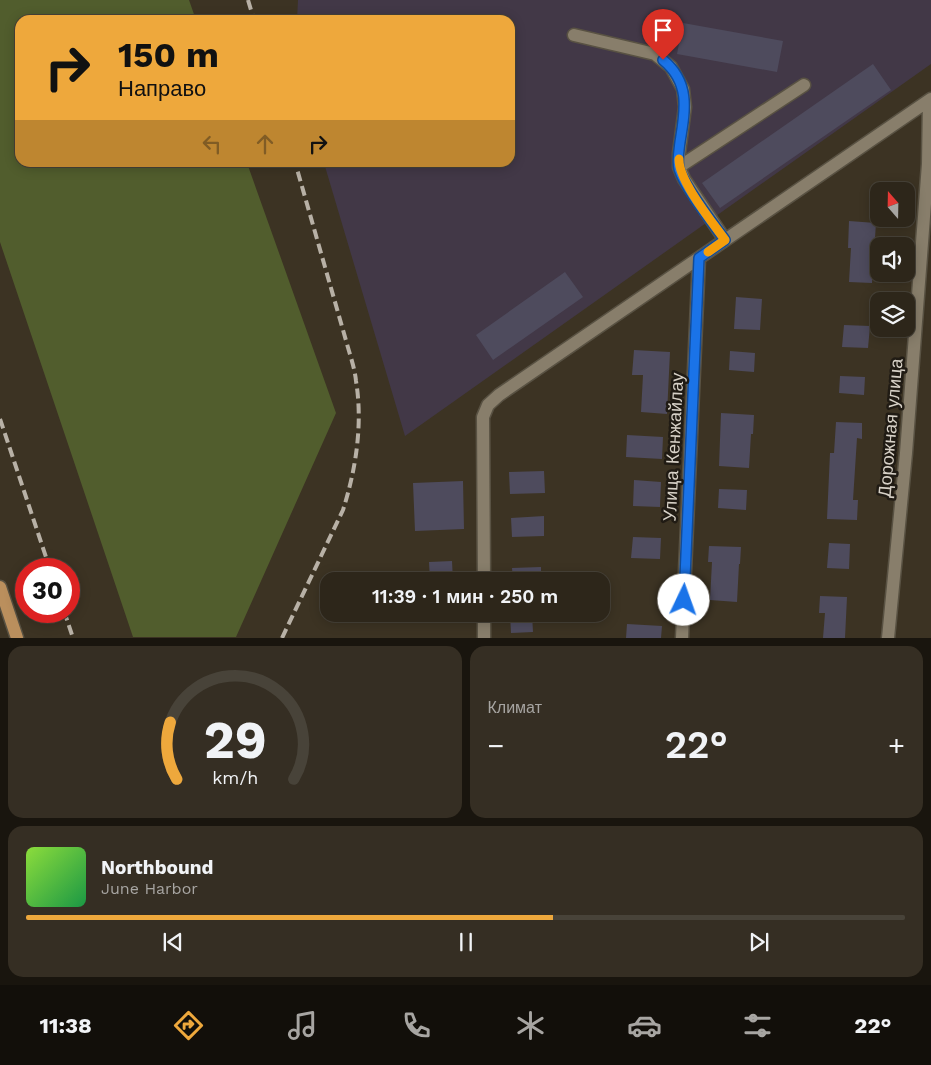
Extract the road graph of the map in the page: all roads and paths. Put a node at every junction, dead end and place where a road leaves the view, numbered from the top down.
1 (574, 35) dead end
2 (804, 85) dead end
3 (930, 100) edge
4 (679, 167) junction
5 (725, 240) junction
6 (699, 258) junction
7 (484, 572) edge
8 (0, 587) edge
9 (484, 622) edge
10 (17, 638) edge
11 (484, 638) edge
12 (682, 638) edge
13 (888, 638) edge

1 - 4 street
2 - 4 street
3 - 5 street
3 - 13 street, Дорожная улица
4 - 5 street
5 - 6 street
6 - 7 street
6 - 12 street, Улица Кенжайлау
8 - 10 main road
9 - 11 street

